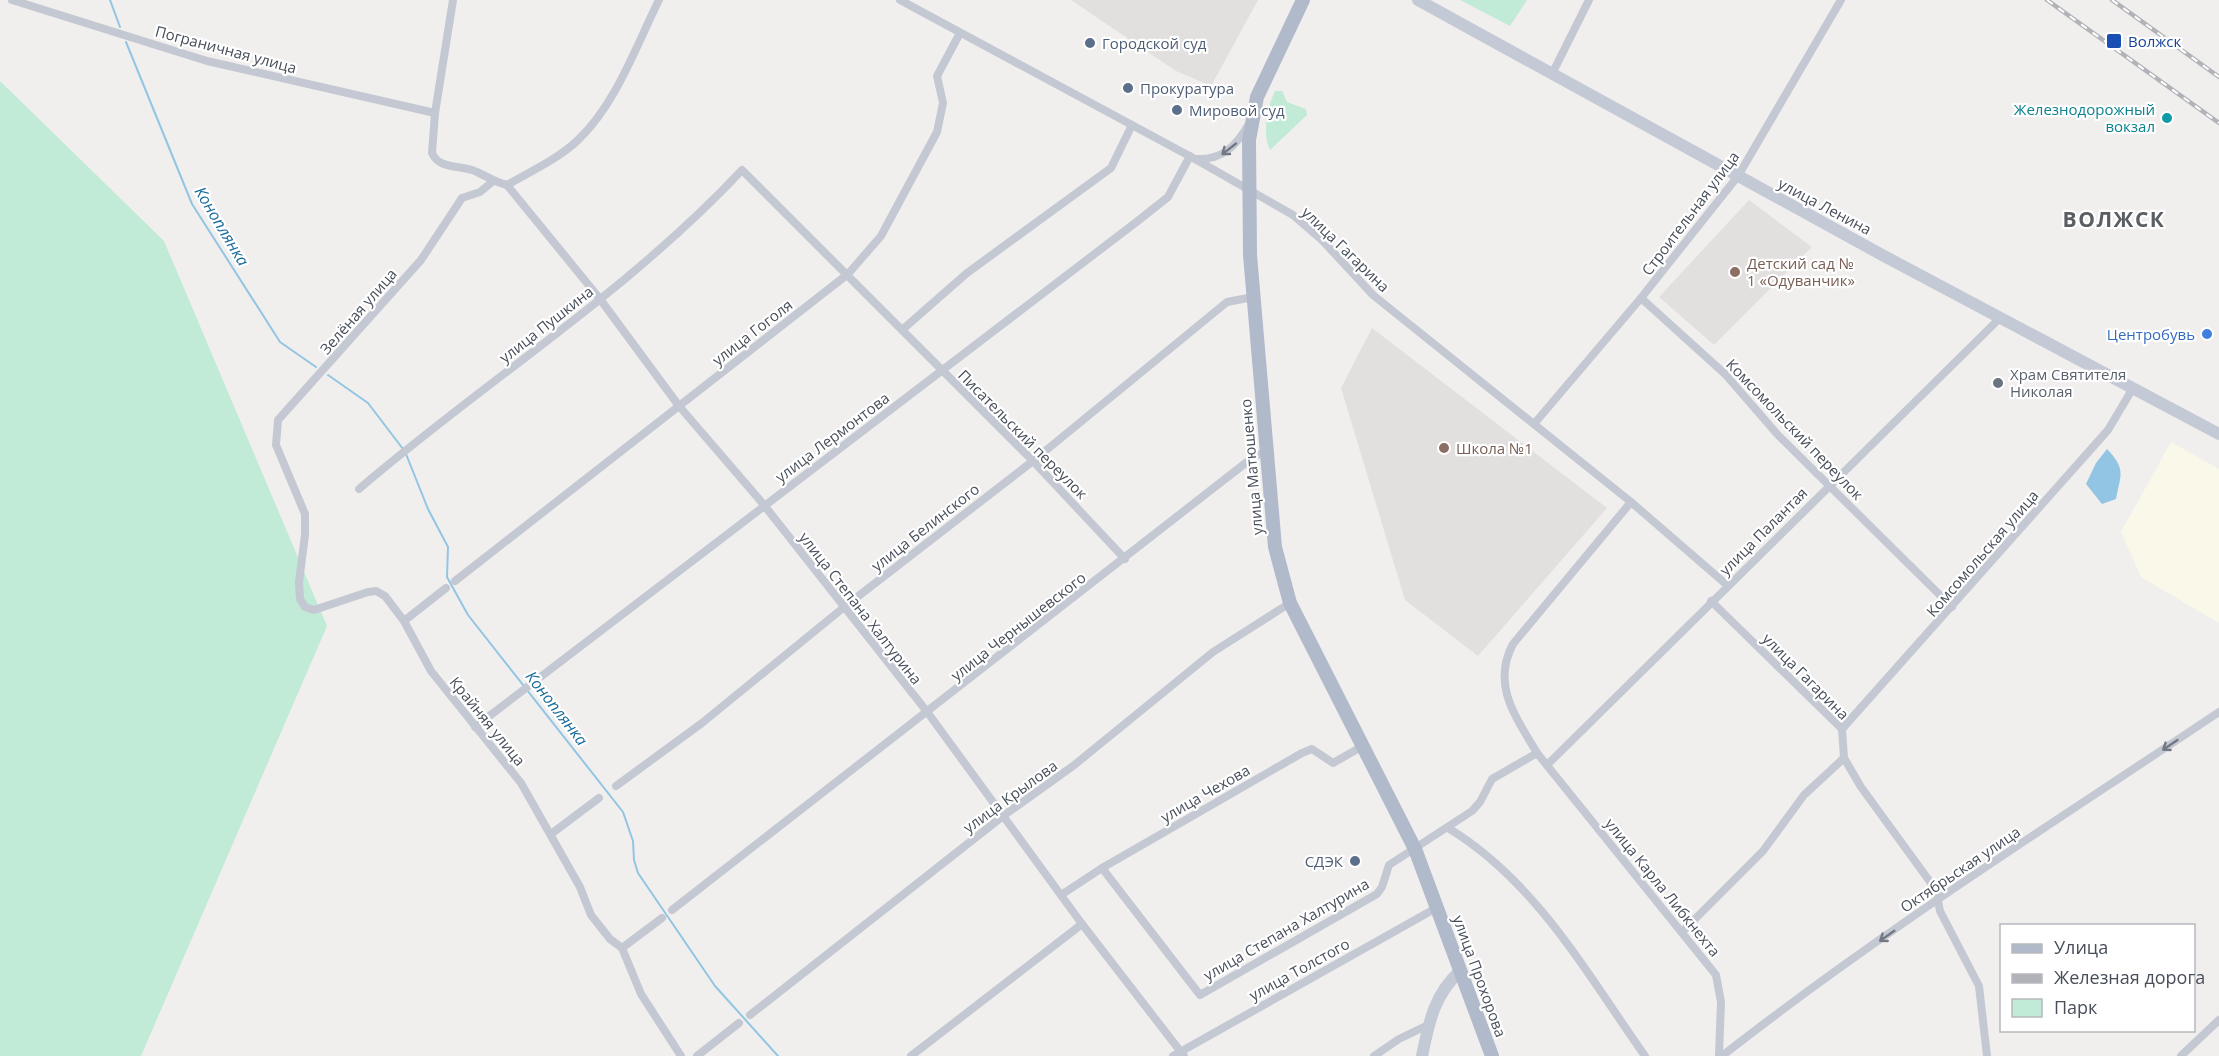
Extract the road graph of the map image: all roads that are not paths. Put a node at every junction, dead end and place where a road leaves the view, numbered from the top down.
1 (12, 0) edge
2 (453, 0) edge
3 (659, 0) edge
4 (900, 0) edge
5 (1303, 0) edge
6 (1418, 0) edge
7 (1589, 0) edge
8 (1841, 0) edge
9 (960, 33) junction
10 (1552, 74) junction
11 (435, 113) junction
12 (1251, 121) junction
13 (1132, 125) junction
14 (1193, 157) junction
15 (742, 170) joint
16 (1738, 176) junction
17 (492, 182) junction
18 (507, 185) junction
19 (1248, 189) junction
20 (848, 274) junction
21 (1253, 297) junction
22 (1641, 298) junction
23 (600, 299) junction
24 (2000, 318) junction
25 (902, 330) junction
26 (942, 372) junction
27 (2133, 388) junction
28 (679, 406) junction
29 (1534, 424) junction
30 (2219, 434) edge
31 (1266, 451) junction
32 (1034, 461) junction
33 (289, 472) joint
34 (1829, 484) junction
35 (359, 489) dead end
36 (1631, 502) junction
37 (764, 505) junction
38 (1125, 559) junction
39 (455, 581) dead end
40 (1727, 585) junction
41 (446, 588) dead end
42 (1711, 601) junction
43 (1290, 603) junction
44 (1953, 607) junction
45 (843, 608) junction
46 (404, 621) junction
47 (2219, 712) edge
48 (928, 714) junction
49 (475, 727) junction
50 (1842, 729) junction
51 (1363, 746) junction
52 (1537, 753) junction
53 (1844, 758) junction
54 (1547, 765) junction
55 (616, 786) dead end
56 (599, 798) dead end
57 (1003, 816) junction
58 (1448, 828) junction
59 (550, 834) junction
60 (1415, 849) junction
61 (1102, 868) junction
62 (1061, 896) junction
63 (1937, 901) junction
64 (1438, 907) junction
65 (672, 910) dead end
66 (662, 918) dead end
67 (1082, 924) junction
68 (1683, 932) junction
69 (622, 948) junction
70 (1460, 971) junction
71 (750, 1015) dead end
72 (2219, 1020) edge
73 (739, 1023) dead end
74 (1428, 1025) junction
75 (1179, 1054) edge
76 (681, 1056) edge
77 (697, 1056) edge
78 (911, 1056) edge
79 (1374, 1056) edge
80 (1422, 1056) edge
81 (1492, 1056) edge
82 (1645, 1056) edge
83 (1720, 1056) edge
84 (1987, 1056) edge
85 (2181, 1056) edge

1 - 11 street, Пограничная улица
2 - 11 street
3 - 18 street
4 - 9 street, улица Гагарина
5 - 12 main road, улица Матюшенко
6 - 10 main road, улица Ленина
7 - 10 street
8 - 16 street, Строительная улица
9 - 13 street, улица Гагарина
9 - 20 street, улица Гоголя
10 - 16 main road, улица Ленина
11 - 17 street
12 -> 14 street
12 - 19 main road, улица Матюшенко
13 - 14 street, улица Гагарина
13 - 25 street
14 - 19 street, улица Гагарина
14 - 26 street, улица Лермонтова
15 - 20 street, Писательский переулок
15 - 23 street, улица Пушкина
16 - 22 street, Строительная улица
16 - 24 main road, улица Ленина
17 - 18 street
17 - 33 street, Зелёная улица
18 - 23 street, улица Степана Халтурина
19 - 21 main road, улица Матюшенко
19 - 29 street, улица Гагарина
20 - 25 street, Писательский переулок
20 - 28 street, улица Гоголя
21 - 31 main road, улица Матюшенко
21 - 32 street, улица Белинского
22 - 29 street, Строительная улица
22 - 34 street, Комсомольский переулок
23 - 28 street, улица Степана Халтурина
23 - 35 street, улица Пушкина
24 - 27 main road, улица Ленина
24 - 34 street, улица Палантая
25 - 26 street, Писательский переулок
26 - 32 street, Писательский переулок
26 - 37 street, улица Лермонтова
27 - 30 main road, улица Ленина
27 - 44 street, Комсомольская улица
28 - 37 street, улица Степана Халтурина
28 - 39 street, улица Гоголя
29 - 36 street, улица Гагарина
31 - 38 street, улица Чернышевского
31 - 43 main road, улица Матюшенко
32 - 38 street, Писательский переулок
32 - 45 street, улица Белинского
33 - 46 street, Крайняя улица
34 - 40 street, улица Палантая
34 - 44 street, Комсомольский переулок
36 - 40 street, улица Гагарина
36 - 52 street
37 - 45 street, улица Степана Халтурина
37 - 49 street, улица Лермонтова
38 - 48 street, улица Чернышевского
40 - 42 street, улица Палантая
41 - 46 street
42 - 50 street, улица Гагарина
42 - 54 street, улица Палантая
43 - 51 main road, улица Матюшенко
43 - 57 street, улица Крылова
44 - 50 street, Комсомольская улица
45 - 48 street, улица Степана Халтурина
45 - 55 street, улица Белинского
46 - 49 street, Крайняя улица
47 -> 63 street, Октябрьская улица
48 - 57 street, улица Степана Халтурина
48 - 65 street, улица Чернышевского
49 - 59 street, Крайняя улица
50 - 53 street, улица Гагарина
51 - 60 main road, улица Матюшенко
51 - 61 street, улица Чехова
52 - 54 street, улица Карла Либкнехта
52 - 58 street
53 - 63 street, улица Гагарина
53 - 68 street
54 - 68 street, улица Карла Либкнехта
56 - 59 street
57 - 62 street, улица Степана Халтурина
57 - 71 street, улица Крылова
58 - 60 street
58 - 82 street
59 - 69 street, Крайняя улица
60 - 61 street, улица Степана Халтурина
60 - 64 main road, улица Матюшенко
61 - 62 street, улица Чехова
62 - 67 street, улица Степана Халтурина
63 -> 83 street, Октябрьская улица
63 - 84 street, улица Гагарина
64 - 70 main road, улица Прохорова
64 - 75 street, улица Толстого
66 - 69 street
67 - 75 street, улица Степана Халтурина
67 - 78 street
68 - 83 street, улица Карла Либкнехта
69 - 76 street, Крайняя улица
70 - 74 main road
70 - 81 main road, улица Прохорова
72 - 85 street
73 - 77 street
74 - 79 street
74 - 80 main road

